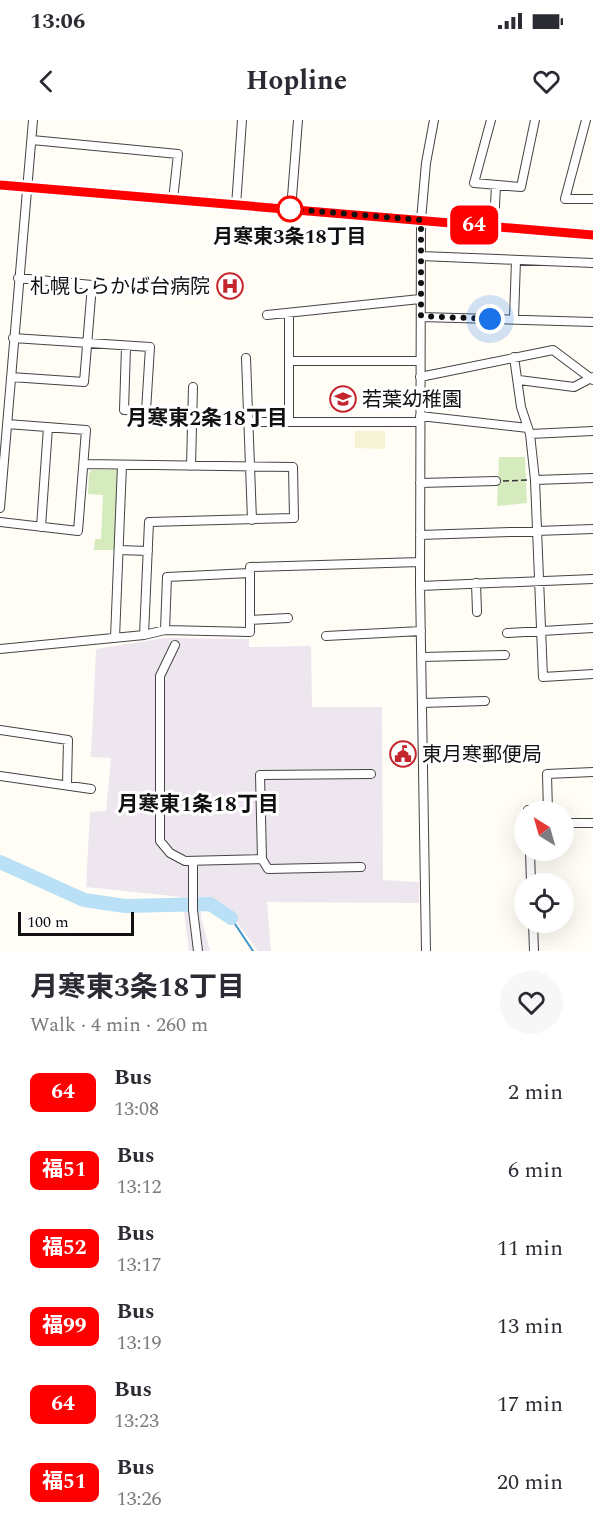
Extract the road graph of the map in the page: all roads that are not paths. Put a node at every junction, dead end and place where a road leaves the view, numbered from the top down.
1 (33, 120) edge
2 (242, 120) edge
3 (298, 120) edge
4 (434, 120) edge
5 (491, 120) edge
6 (535, 120) edge
7 (586, 120) edge
8 (32, 140) junction
9 (0, 185) edge
10 (496, 185) junction
11 (26, 187) junction
12 (173, 200) junction
13 (593, 200) edge
14 (236, 206) junction
15 (291, 210) junction
16 (421, 220) junction
17 (494, 226) junction
18 (593, 235) edge
19 (421, 256) junction
20 (516, 260) junction
21 (593, 263) edge
22 (18, 278) junction
23 (420, 299) junction
24 (289, 314) junction
25 (267, 315) dead end
26 (421, 316) junction
27 (514, 319) junction
28 (593, 322) edge
29 (13, 338) junction
30 (87, 344) junction
31 (126, 347) junction
32 (513, 357) junction
33 (246, 358) dead end
34 (290, 361) junction
35 (420, 361) junction
36 (11, 377) junction
37 (420, 377) junction
38 (592, 378) edge
39 (519, 380) junction
40 (193, 387) dead end
41 (420, 419) junction
42 (248, 422) junction
43 (289, 422) junction
44 (7, 424) junction
45 (48, 427) junction
46 (593, 430) edge
47 (529, 431) junction
48 (3, 438) edge
49 (84, 464) junction
50 (122, 465) junction
51 (191, 466) junction
52 (249, 466) junction
53 (593, 478) edge
54 (535, 480) junction
55 (496, 481) road end
56 (420, 483) junction
57 (0, 507) edge
58 (252, 520) junction
59 (0, 522) edge
60 (40, 527) junction
61 (593, 529) edge
62 (538, 531) junction
63 (420, 535) junction
64 (119, 550) junction
65 (148, 551) junction
66 (420, 562) junction
67 (250, 573) junction
68 (593, 579) edge
69 (540, 580) junction
70 (476, 583) junction
71 (420, 586) junction
72 (477, 612) dead end
73 (288, 618) dead end
74 (250, 620) junction
75 (593, 628) edge
76 (165, 630) junction
77 (542, 630) junction
78 (421, 631) junction
79 (507, 633) dead end
80 (144, 635) junction
81 (326, 636) dead end
82 (115, 638) junction
83 (175, 645) dead end
84 (0, 649) edge
85 (505, 655) dead end
86 (422, 657) junction
87 (593, 674) edge
88 (485, 701) dead end
89 (422, 703) junction
90 (0, 730) edge
91 (593, 772) edge
92 (371, 774) dead end
93 (0, 777) edge
94 (67, 785) junction
95 (91, 789) dead end
96 (548, 801) edge
97 (574, 823) edge
98 (593, 823) edge
99 (262, 859) junction
100 (193, 861) junction
101 (361, 867) dead end
102 (533, 933) edge
103 (198, 951) edge
104 (426, 951) edge
105 (534, 951) edge

1 - 8 street
2 - 14 street
3 - 15 street
4 - 16 street
5 - 10 street
6 - 10 street
7 - 13 street
8 - 11 street
8 - 12 street
9 - 11 street
10 - 17 street
11 - 12 street
11 - 22 street
12 - 14 street
14 - 15 street
15 - 16 street
16 - 17 street
16 - 19 street
17 - 18 street
19 - 20 street
19 - 23 street
20 - 21 street
20 - 27 street
22 - 29 street
22 - 30 street
23 - 24 street
23 - 26 street
24 - 25 street
24 - 34 street
26 - 27 street
26 - 35 street
27 - 28 street
29 - 30 street
29 - 36 street
30 - 31 street
30 - 36 street
31 - 31 street
32 - 37 street
32 - 38 street
32 - 39 street
33 - 42 street
34 - 35 street
34 - 43 street
35 - 37 street
36 - 44 street
37 - 41 street
38 - 39 street
39 - 47 street
40 - 51 street
41 - 43 street
41 - 47 street
41 - 56 street
42 - 43 street
42 - 52 street
44 - 45 street
44 - 48 street
45 - 49 street
45 - 60 street
46 - 47 street
47 - 54 street
48 - 57 street
49 - 50 street
49 - 60 street
50 - 51 street
50 - 64 street
51 - 52 street
52 - 58 street
52 - 58 street
53 - 54 street
54 - 62 street
55 - 56 street
56 - 63 street
58 - 65 street
59 - 60 street
61 - 62 street
62 - 63 street
62 - 69 street
63 - 66 street
64 - 65 street
64 - 82 street
65 - 80 street
66 - 67 street
66 - 71 street
67 - 74 street
67 - 76 street
68 - 69 street
69 - 70 street
69 - 77 street
70 - 71 street
70 - 72 street
71 - 78 street
73 - 74 street
74 - 76 street
75 - 77 street
76 - 80 street
77 - 79 street
77 - 87 street
78 - 81 street
78 - 86 street
80 - 82 street
82 - 84 street
83 - 100 street
85 - 86 street
86 - 89 street
88 - 89 street
89 - 104 street
90 - 94 street
91 - 96 street
92 - 99 street
93 - 94 street
94 - 95 street
97 - 98 street
99 - 100 street
99 - 101 street
100 - 103 street
102 - 105 street

